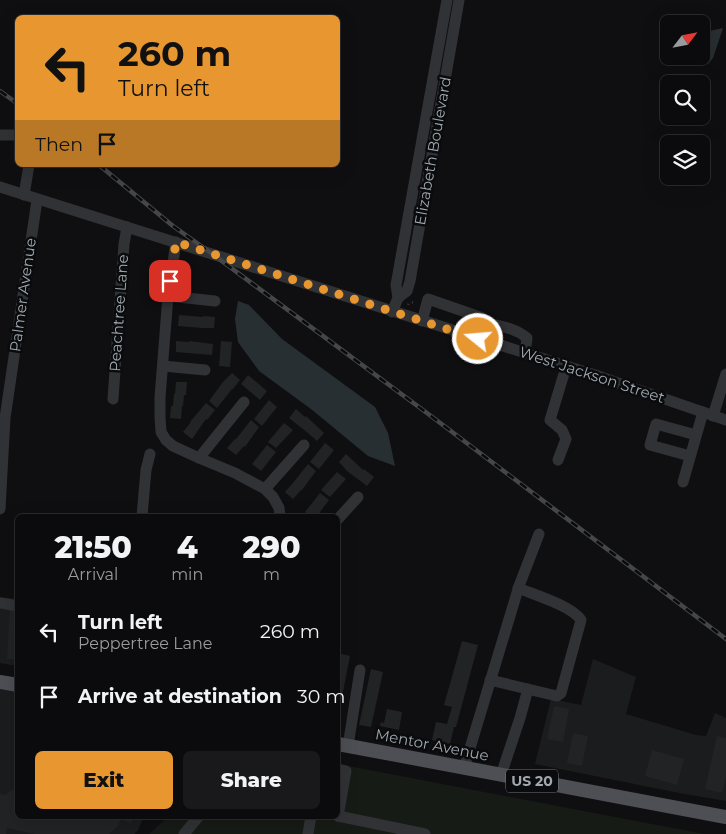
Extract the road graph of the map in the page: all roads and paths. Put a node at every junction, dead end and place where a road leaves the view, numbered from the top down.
1 (447, 0) edge
2 (460, 0) edge
3 (0, 135) edge
4 (15, 135) edge
5 (29, 167) edge
6 (0, 187) edge
7 (24, 195) junction
8 (38, 200) junction
9 (127, 227) junction
10 (176, 242) junction
11 (168, 296) junction
12 (398, 298) junction
13 (215, 301) dead end
14 (392, 312) junction
15 (422, 321) junction
16 (482, 322) junction
17 (478, 339) junction
18 (526, 354) junction
19 (163, 366) junction
20 (566, 366) junction
21 (205, 370) dead end
22 (726, 374) edge
23 (113, 399) dead end
24 (244, 402) dead end
25 (708, 414) junction
26 (726, 420) edge
27 (696, 435) junction
28 (304, 444) dead end
29 (150, 454) dead end
30 (690, 456) junction
31 (198, 458) junction
32 (558, 460) dead end
33 (683, 482) dead end
34 (265, 489) junction
35 (358, 497) dead end
36 (0, 509) edge
37 (142, 514) edge
38 (280, 514) edge
39 (340, 517) edge
40 (539, 534) dead end
41 (518, 588) junction
42 (0, 603) edge
43 (15, 606) edge
44 (360, 670) dead end
45 (490, 680) junction
46 (0, 682) edge
47 (15, 684) edge
48 (528, 689) junction
49 (343, 745) edge
50 (464, 768) junction
51 (340, 770) edge
52 (501, 775) junction
53 (340, 805) edge
54 (340, 817) edge
55 (726, 817) edge
56 (196, 819) edge
57 (310, 819) edge
58 (373, 829) edge
59 (184, 834) edge
60 (308, 834) edge
61 (425, 834) edge

1 - 12 street, Elizabeth Boulevard
2 - 12 street, Elizabeth Boulevard
3 - 4 street
5 - 7 street
6 - 7 street, West Jackson Street
7 - 8 street, West Jackson Street
8 - 9 street, West Jackson Street
8 - 36 street, Palmer Avenue
9 - 10 street, West Jackson Street
9 - 23 street, Peachtree Lane
10 - 11 street
10 - 14 street, West Jackson Street
11 - 13 street
11 - 19 street
12 - 14 street, Elizabeth Boulevard
14 - 15 street, West Jackson Street
15 - 16 street
15 - 17 street, West Jackson Street
16 - 17 street
16 - 18 street
17 - 18 street, West Jackson Street
18 - 20 street, West Jackson Street
19 - 21 street
19 - 31 street
20 - 25 street, West Jackson Street
20 - 32 street
22 - 25 street
24 - 31 street
25 - 26 street, West Jackson Street
25 - 27 street
27 - 30 street
27 - 30 street
28 - 34 street
29 - 37 street
30 - 33 street
31 - 34 street
34 - 38 street
35 - 39 street
40 - 41 street
41 - 45 street
41 - 48 street
42 - 43 street
44 - 49 street
45 - 48 street
45 - 50 street
46 - 47 main road
48 - 52 street
49 - 50 main road, Mentor Avenue / US 20
50 - 52 main road, Mentor Avenue / US 20
51 - 53 street
52 - 55 main road, Mentor Avenue / US 20
54 - 58 street
56 - 59 street
57 - 60 street
58 - 61 street

